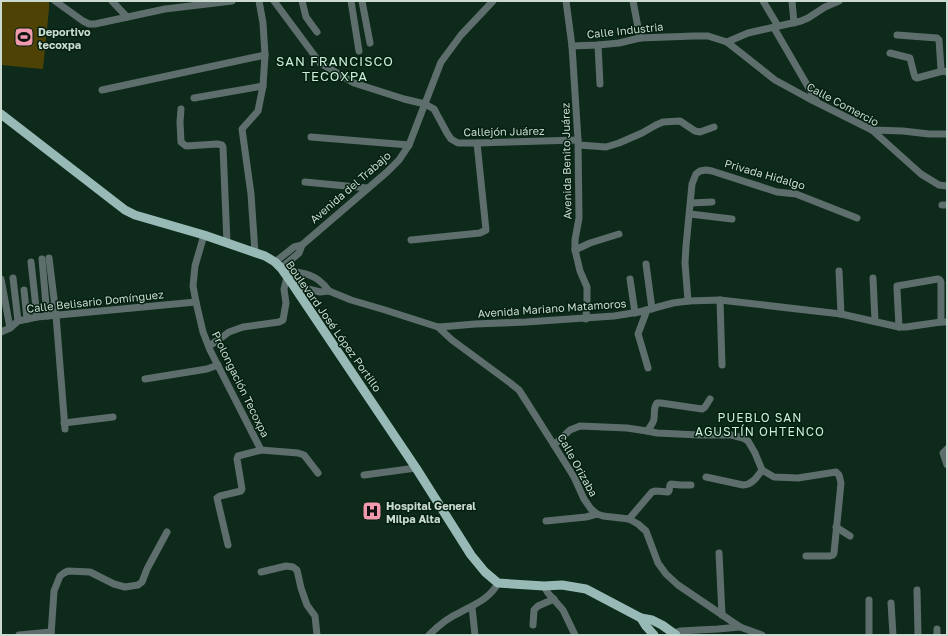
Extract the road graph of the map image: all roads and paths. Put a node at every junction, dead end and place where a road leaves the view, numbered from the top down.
1 (55, 1) edge
2 (112, 1) edge
3 (232, 1) edge
4 (259, 1) edge
5 (274, 1) edge
6 (302, 1) edge
7 (351, 1) edge
8 (362, 1) edge
9 (493, 1) edge
10 (566, 1) edge
11 (633, 1) edge
12 (763, 1) edge
13 (792, 1) edge
14 (839, 1) edge
15 (127, 17) junction
16 (794, 23) junction
17 (776, 27) junction
18 (317, 32) dead end
19 (897, 35) dead end
20 (640, 38) junction
21 (727, 42) junction
22 (370, 44) dead end
23 (598, 45) junction
24 (572, 46) junction
25 (359, 50) dead end
26 (890, 53) dead end
27 (264, 55) junction
28 (945, 71) edge
29 (600, 84) dead end
30 (263, 86) junction
31 (102, 90) dead end
32 (194, 98) dead end
33 (817, 102) junction
34 (425, 104) junction
35 (181, 109) dead end
36 (1, 114) edge
37 (714, 127) dead end
38 (872, 130) junction
39 (947, 134) edge
40 (311, 137) dead end
41 (578, 142) junction
42 (477, 143) junction
43 (409, 144) junction
44 (305, 182) dead end
45 (947, 186) edge
46 (368, 188) junction
47 (712, 202) dead end
48 (691, 203) junction
49 (690, 214) junction
50 (857, 218) dead end
51 (732, 219) dead end
52 (619, 234) dead end
53 (204, 235) junction
54 (411, 240) dead end
55 (226, 243) junction
56 (575, 250) junction
57 (255, 253) junction
58 (49, 258) dead end
59 (42, 259) dead end
60 (31, 262) dead end
61 (646, 264) dead end
62 (282, 270) junction
63 (839, 270) dead end
64 (13, 278) dead end
65 (873, 278) dead end
66 (1, 279) edge
67 (630, 279) dead end
68 (293, 284) junction
69 (24, 290) dead end
70 (329, 291) junction
71 (720, 300) junction
72 (688, 301) junction
73 (196, 302) junction
74 (650, 310) junction
75 (635, 313) junction
76 (841, 314) junction
77 (56, 315) junction
78 (47, 316) junction
79 (37, 317) junction
80 (586, 318) junction
81 (27, 319) junction
82 (18, 321) junction
83 (875, 321) junction
84 (944, 322) edge
85 (438, 327) junction
86 (899, 327) junction
87 (10, 328) junction
88 (1, 332) edge
89 (209, 346) junction
90 (218, 365) junction
91 (722, 365) dead end
92 (648, 368) dead end
93 (145, 379) dead end
94 (710, 398) dead end
95 (114, 417) dead end
96 (647, 431) junction
97 (554, 444) junction
98 (947, 449) edge
99 (261, 450) junction
100 (947, 465) edge
101 (416, 468) junction
102 (762, 470) junction
103 (318, 473) dead end
104 (364, 475) dead end
105 (706, 477) dead end
106 (691, 485) dead end
107 (597, 514) junction
108 (629, 519) junction
109 (546, 521) dead end
110 (836, 527) junction
111 (167, 532) dead end
112 (850, 536) dead end
113 (228, 545) dead end
114 (718, 553) dead end
115 (806, 556) dead end
116 (261, 572) dead end
117 (498, 583) junction
118 (544, 586) junction
119 (917, 590) dead end
120 (554, 599) junction
121 (869, 600) dead end
122 (891, 603) dead end
123 (472, 607) junction
124 (722, 615) junction
125 (641, 618) junction
126 (533, 625) dead end
127 (662, 625) junction
128 (740, 627) junction
129 (51, 634) edge
130 (675, 634) edge
131 (19, 635) edge
132 (317, 635) edge
133 (429, 635) edge
134 (475, 635) edge
135 (575, 635) edge
136 (654, 635) edge
137 (762, 635) edge
138 (869, 635) edge
139 (893, 635) edge
140 (918, 635) edge

1 - 15 street
2 - 15 street
3 - 15 street
4 - 27 street
5 - 34 street
6 - 18 street
7 - 25 street
8 - 22 street
9 - 34 street, Avenida del Trabajo
10 - 24 street, Avenida Benito Juárez
11 - 20 street
12 - 17 street
13 - 16 street
14 - 16 street
16 - 17 street
17 - 21 street
17 - 33 street
19 - 28 street
20 - 21 street, Calle Industria
20 - 23 street, Calle Industria
21 - 33 street, Calle Comercio
23 - 24 street, Calle Industria
23 - 29 street
24 - 41 street, Avenida Benito Juárez
26 - 28 street
27 - 30 street
27 - 31 street
30 - 32 street
30 - 57 street
33 - 38 street, Calle Comercio
34 - 42 street, Callejón Juárez
34 - 43 street, Avenida del Trabajo
35 - 55 street
36 - 53 main road, Boulevard José López Portillo
37 - 41 street, Callejón Juárez
38 - 39 street
38 - 45 street, Calle Comercio
40 - 43 street
41 - 42 street, Callejón Juárez
41 - 56 street, Avenida Benito Juárez
42 - 54 street
43 - 46 street, Avenida del Trabajo
44 - 46 street
46 - 62 street, Avenida del Trabajo
47 - 48 street
48 - 49 street, Privada Hidalgo
48 - 50 street, Privada Hidalgo
49 - 51 street
49 - 72 street, Privada Hidalgo
52 - 56 street
53 - 55 main road, Boulevard José López Portillo
53 - 73 street, Prolongación Tecoxpa
55 - 57 main road, Boulevard José López Portillo
56 - 80 street, Avenida Benito Juárez
57 - 62 main road, Boulevard José López Portillo
58 - 77 street
59 - 78 street
60 - 79 street
61 - 74 street
62 - 68 main road, Boulevard José López Portillo
62 - 70 street, Avenida Mariano Matamoros
62 - 89 street
63 - 76 street
64 - 82 street
65 - 83 street
66 - 87 street
67 - 75 street
68 - 70 street, Avenida Mariano Matamoros
68 - 101 main road, Boulevard José López Portillo
69 - 81 street
70 - 85 street, Avenida Mariano Matamoros
71 - 72 street, Avenida Mariano Matamoros
71 - 76 street, Avenida Mariano Matamoros
71 - 91 street
72 - 74 street, Avenida Mariano Matamoros
73 - 77 street, Calle Belisario Domínguez
73 - 89 street, Prolongación Tecoxpa
74 - 75 street, Avenida Mariano Matamoros
74 - 92 street
75 - 80 street, Avenida Mariano Matamoros
76 - 83 street, Avenida Mariano Matamoros
77 - 78 street, Calle Belisario Domínguez
77 - 95 street
78 - 79 street, Calle Belisario Domínguez
79 - 81 street, Calle Belisario Domínguez
80 - 85 street, Avenida Mariano Matamoros
81 - 82 street, Calle Belisario Domínguez
82 - 87 street, Calle Belisario Domínguez
83 - 86 street, Avenida Mariano Matamoros
84 - 86 street, Avenida Mariano Matamoros
84 - 86 street
85 - 97 street, Calle Orizaba
87 - 88 street, Calle Belisario Domínguez
89 - 90 street, Prolongación Tecoxpa
90 - 93 street
90 - 99 street, Prolongación Tecoxpa
94 - 96 street
96 - 97 street
96 - 102 street
97 - 107 street, Calle Orizaba
98 - 100 street
99 - 103 street
99 - 113 street
101 - 104 street
101 - 117 main road, Boulevard José López Portillo
102 - 105 street
102 - 110 street
106 - 108 street
107 - 108 street
107 - 109 street
108 - 124 street
110 - 112 street
110 - 115 street
111 - 129 street
114 - 124 street
116 - 132 street
117 - 118 main road
117 - 123 street
118 - 120 street
118 - 125 main road
119 - 140 street
120 - 126 street
120 - 135 street
121 - 138 street
122 - 139 street
123 - 133 street
123 - 134 street
124 - 128 street
125 - 127 main road
125 - 136 main road
127 - 130 main road
127 - 136 main road
128 - 130 street
128 - 137 street
129 - 131 street

